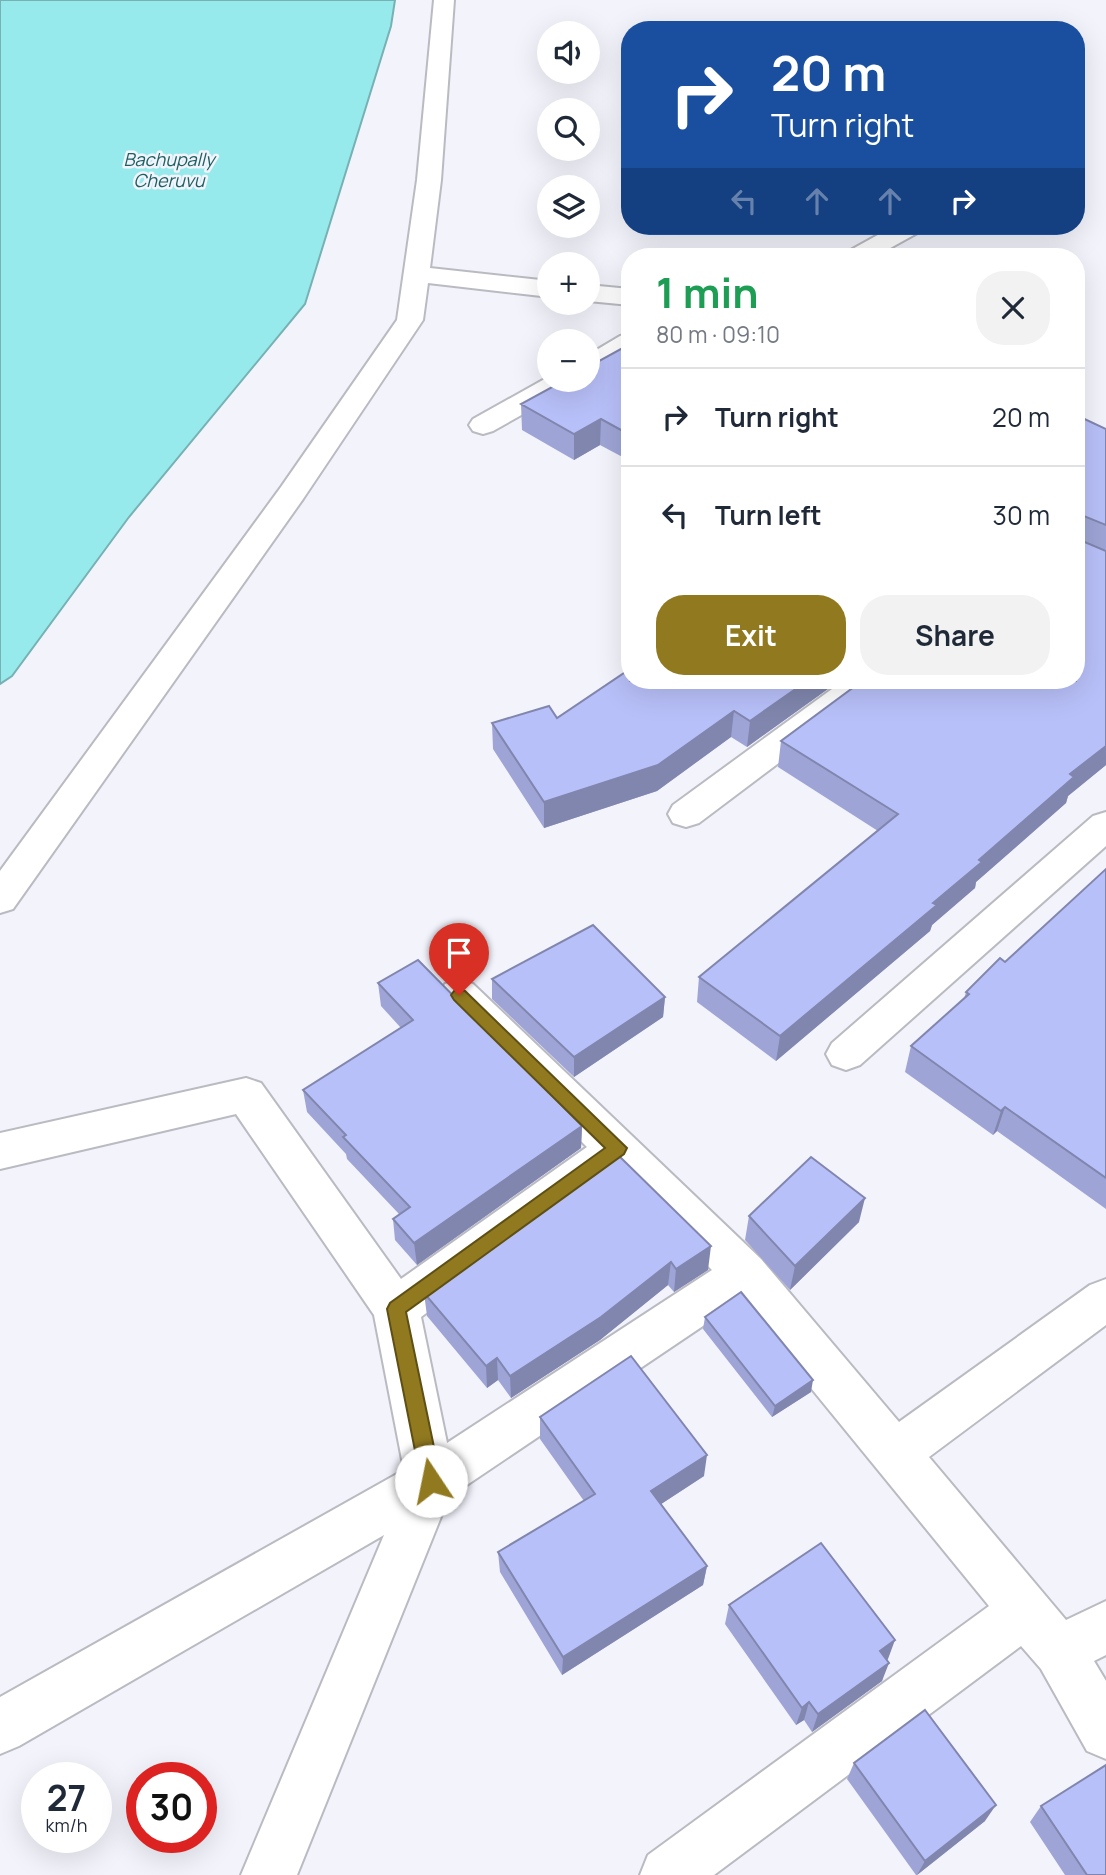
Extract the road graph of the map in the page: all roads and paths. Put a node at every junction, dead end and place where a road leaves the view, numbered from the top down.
1 (444, 0) edge
2 (896, 235) edge
3 (872, 248) edge
4 (416, 274) junction
5 (537, 288) edge
6 (600, 294) edge
7 (621, 296) edge
8 (621, 347) edge
9 (600, 359) edge
10 (541, 392) edge
11 (482, 425) dead end
12 (853, 689) edge
13 (686, 814) dead end
14 (1106, 825) edge
15 (11, 866) edge
16 (0, 899) edge
17 (459, 995) dead end
18 (846, 1054) dead end
19 (618, 1148) junction
20 (0, 1151) edge
21 (746, 1273) junction
22 (1106, 1299) edge
23 (396, 1309) junction
24 (895, 1453) junction
25 (431, 1481) junction
26 (1025, 1611) junction
27 (1106, 1627) edge
28 (1059, 1651) junction
29 (0, 1727) edge
30 (1106, 1732) edge
31 (269, 1875) edge
32 (668, 1875) edge

1 - 4 street
2 - 3 street
4 - 5 street
4 - 15 street
6 - 7 street
8 - 9 street
10 - 11 street
12 - 13 street
14 - 18 street
15 - 16 street
17 - 19 street
19 - 21 street
19 - 23 street
20 - 23 street
21 - 24 street
21 - 25 street
22 - 24 street
23 - 25 street
24 - 26 street
25 - 29 street
25 - 31 street
26 - 28 street
26 - 32 street
27 - 28 street
28 - 30 street

